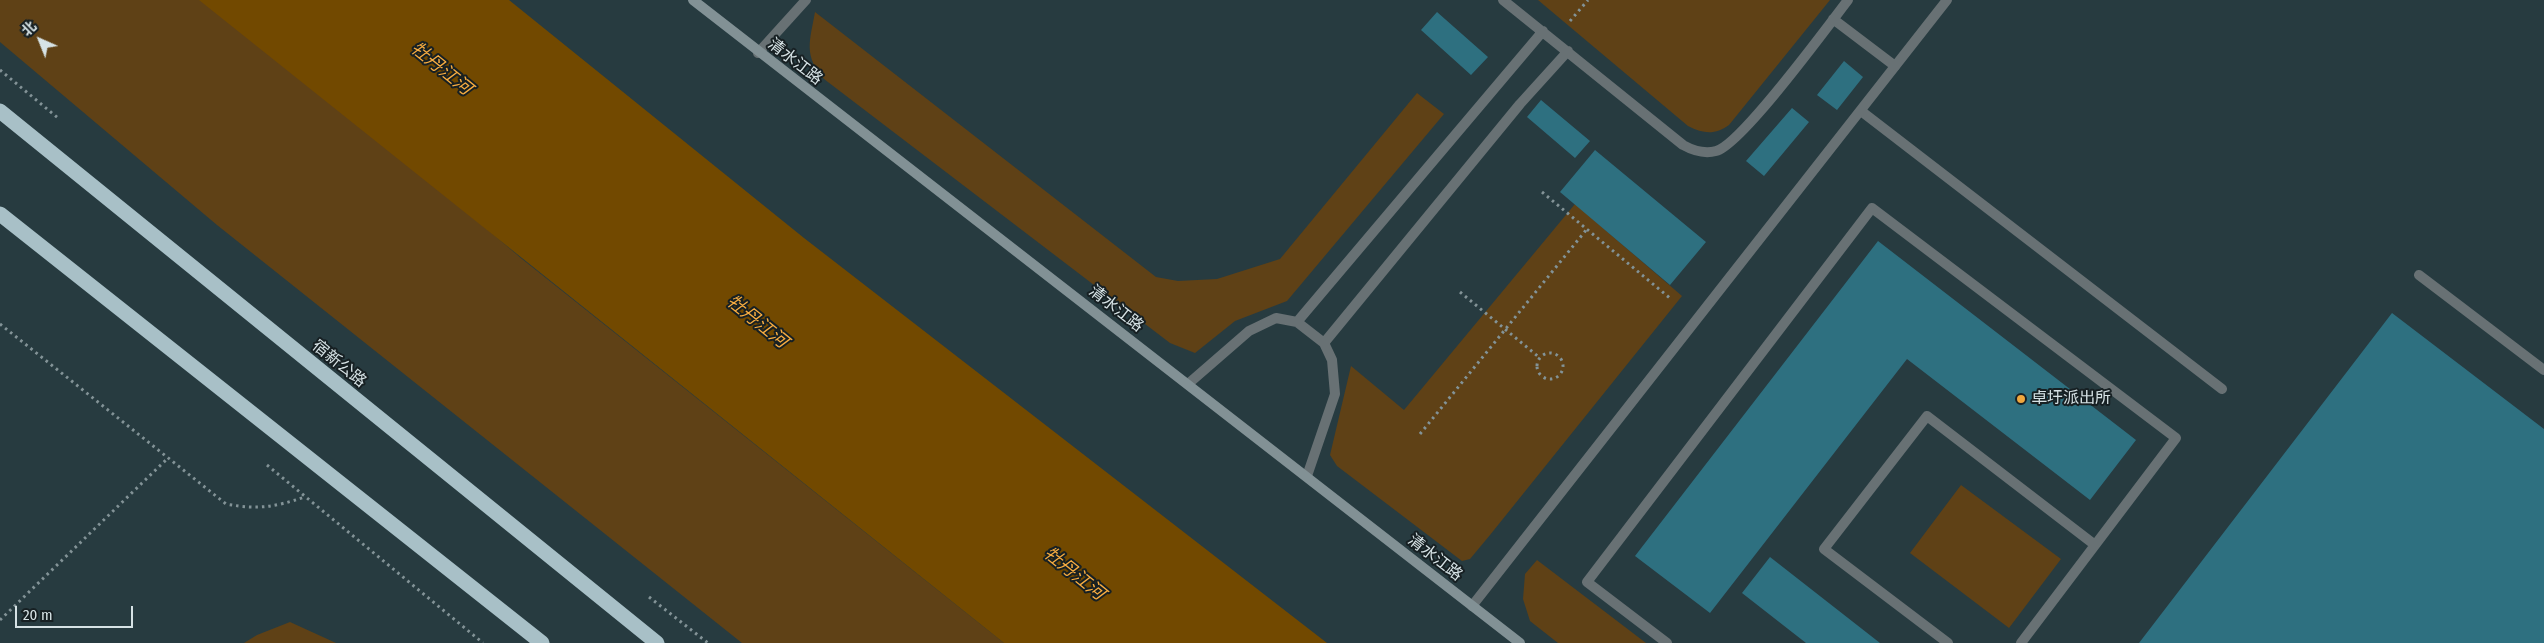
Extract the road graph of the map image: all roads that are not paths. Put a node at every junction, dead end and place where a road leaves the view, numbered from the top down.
1 (692, 0) edge
2 (806, 0) edge
3 (1503, 0) edge
4 (1848, 0) edge
5 (1947, 0) edge
6 (1833, 19) junction
7 (1543, 31) junction
8 (1568, 51) junction
9 (758, 53) junction
10 (1895, 66) junction
11 (0, 111) edge
12 (1861, 111) junction
13 (0, 214) edge
14 (2419, 275) dead end
15 (1298, 322) junction
16 (1324, 343) junction
17 (2544, 370) edge
18 (1188, 384) junction
19 (2222, 389) dead end
20 (1307, 476) junction
21 (2095, 545) junction
22 (1472, 606) junction
23 (542, 643) edge
24 (657, 643) edge
25 (1520, 643) edge
26 (1667, 643) edge
27 (1948, 643) edge
28 (2020, 643) edge

1 - 9 street, 清水江路
2 - 9 street
3 - 7 street
4 - 6 street
5 - 10 street
6 - 8 street
6 - 10 street
7 - 8 street
7 - 15 street
8 - 16 street
9 - 18 street, 清水江路
10 - 12 street
11 - 24 highway, 宿新公路
12 - 19 street
12 - 22 street
13 - 23 highway
14 - 17 street
15 - 16 street
15 - 18 street
16 - 20 street
18 - 20 street, 清水江路
20 - 22 street, 清水江路
21 - 26 street
21 - 27 street
21 - 28 street
22 - 25 street, 清水江路

